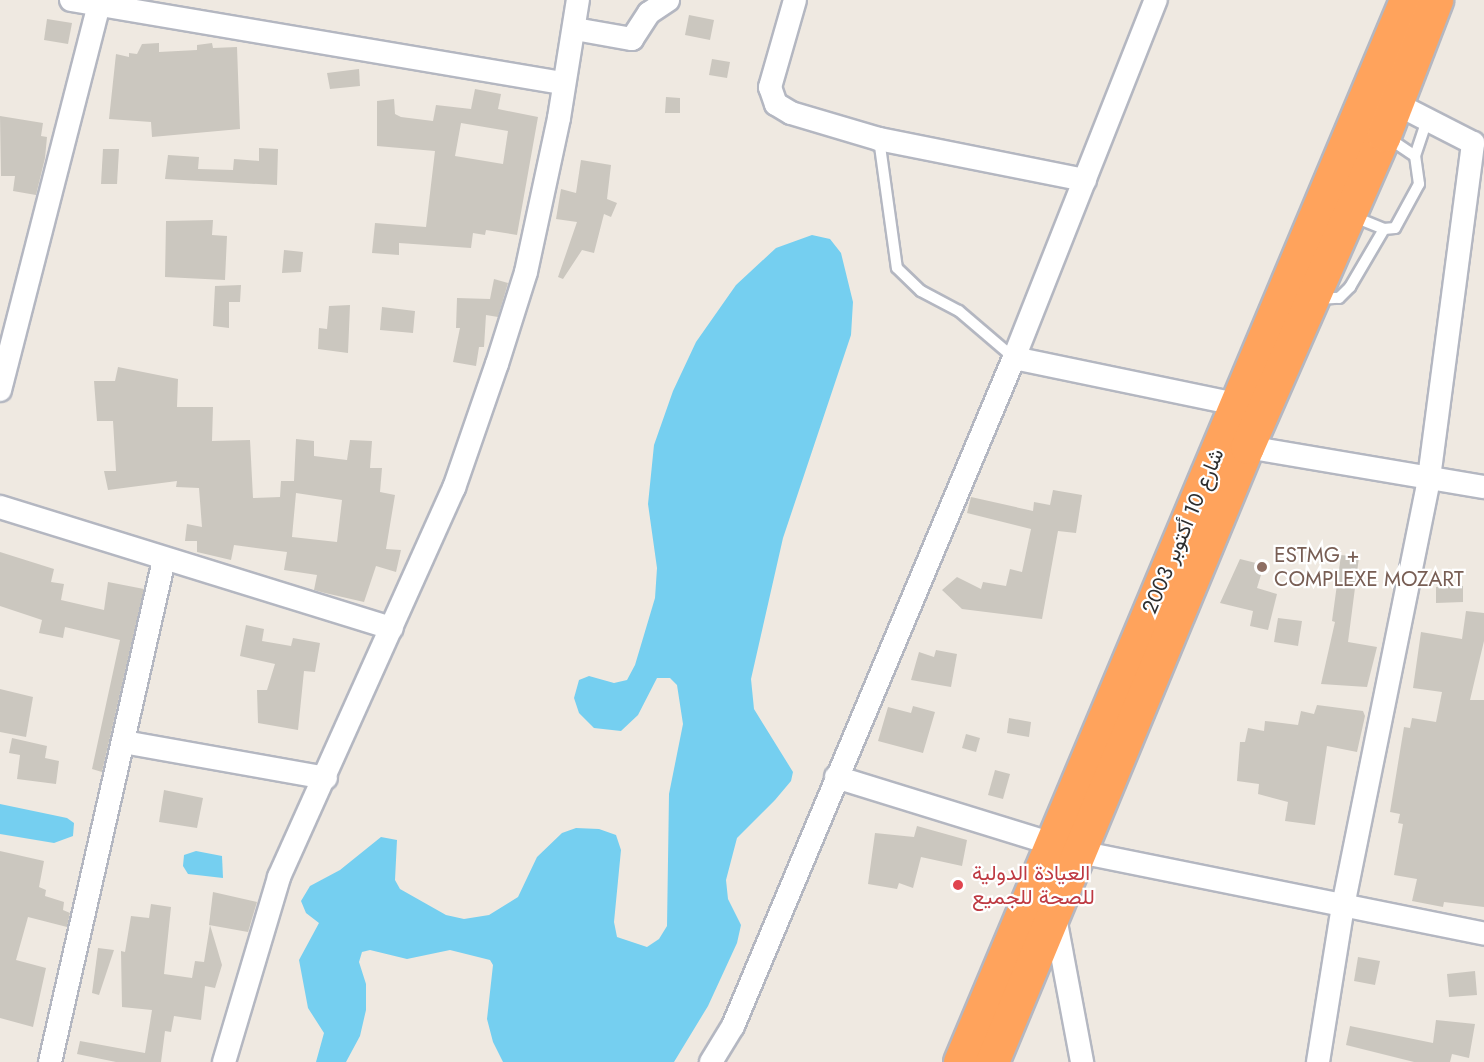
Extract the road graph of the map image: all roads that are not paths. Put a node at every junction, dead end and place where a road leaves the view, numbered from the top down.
1 (71, 0) edge
2 (578, 0) edge
3 (668, 0) edge
4 (795, 0) edge
5 (1156, 0) edge
6 (1406, 0) edge
7 (1436, 0) edge
8 (99, 3) edge
9 (575, 29) junction
10 (564, 83) junction
11 (1383, 97) junction
12 (1428, 117) junction
13 (1384, 135) junction
14 (879, 139) junction
15 (1479, 144) edge
16 (1414, 156) junction
17 (1085, 180) junction
18 (1348, 215) junction
19 (1384, 229) junction
20 (1311, 299) junction
21 (1014, 358) junction
22 (0, 390) edge
23 (1237, 404) junction
24 (1247, 447) junction
25 (1429, 478) junction
26 (1484, 487) edge
27 (0, 507) edge
28 (164, 560) junction
29 (392, 628) junction
30 (124, 742) junction
31 (836, 777) junction
32 (326, 778) junction
33 (1065, 847) junction
34 (1343, 906) junction
35 (1054, 912) junction
36 (1484, 934) edge
37 (50, 1062) edge
38 (224, 1062) edge
39 (711, 1062) edge
40 (960, 1062) edge
41 (992, 1062) edge
42 (1082, 1062) edge
43 (1318, 1062) edge

1 - 8 street
2 - 9 street
3 - 9 street
4 - 14 street
5 - 17 street
6 - 11 highway, شارع 10 أكتوبر 2003
7 - 11 highway, شارع 10 أكتوبر 2003
8 - 10 street
8 - 22 street
9 - 10 street
10 - 29 street
11 - 12 street
11 - 13 highway, شارع 10 أكتوبر 2003
11 - 23 highway, شارع 10 أكتوبر 2003
12 - 15 street
12 - 16 lane
13 - 16 lane
13 - 18 highway, شارع 10 أكتوبر 2003
14 - 17 street
14 - 21 lane
15 - 25 street
16 - 19 lane
17 - 21 street
18 - 19 lane
18 - 20 highway, شارع 10 أكتوبر 2003
19 - 20 lane
20 - 24 highway, شارع 10 أكتوبر 2003
21 - 23 street
21 - 31 street
23 - 33 highway, شارع 10 أكتوبر 2003
24 - 25 street
24 - 33 highway, شارع 10 أكتوبر 2003
25 - 26 street
25 - 34 street
27 - 28 street
28 - 29 street
28 - 30 street
29 - 32 street
30 - 32 street
30 - 37 street
31 - 33 street
31 - 39 street
32 - 38 street
33 - 34 street
33 - 35 highway, شارع 10 أكتوبر 2003
33 - 40 highway, شارع 10 أكتوبر 2003
34 - 36 street
34 - 43 street
35 - 41 highway, شارع 10 أكتوبر 2003
35 - 42 street

